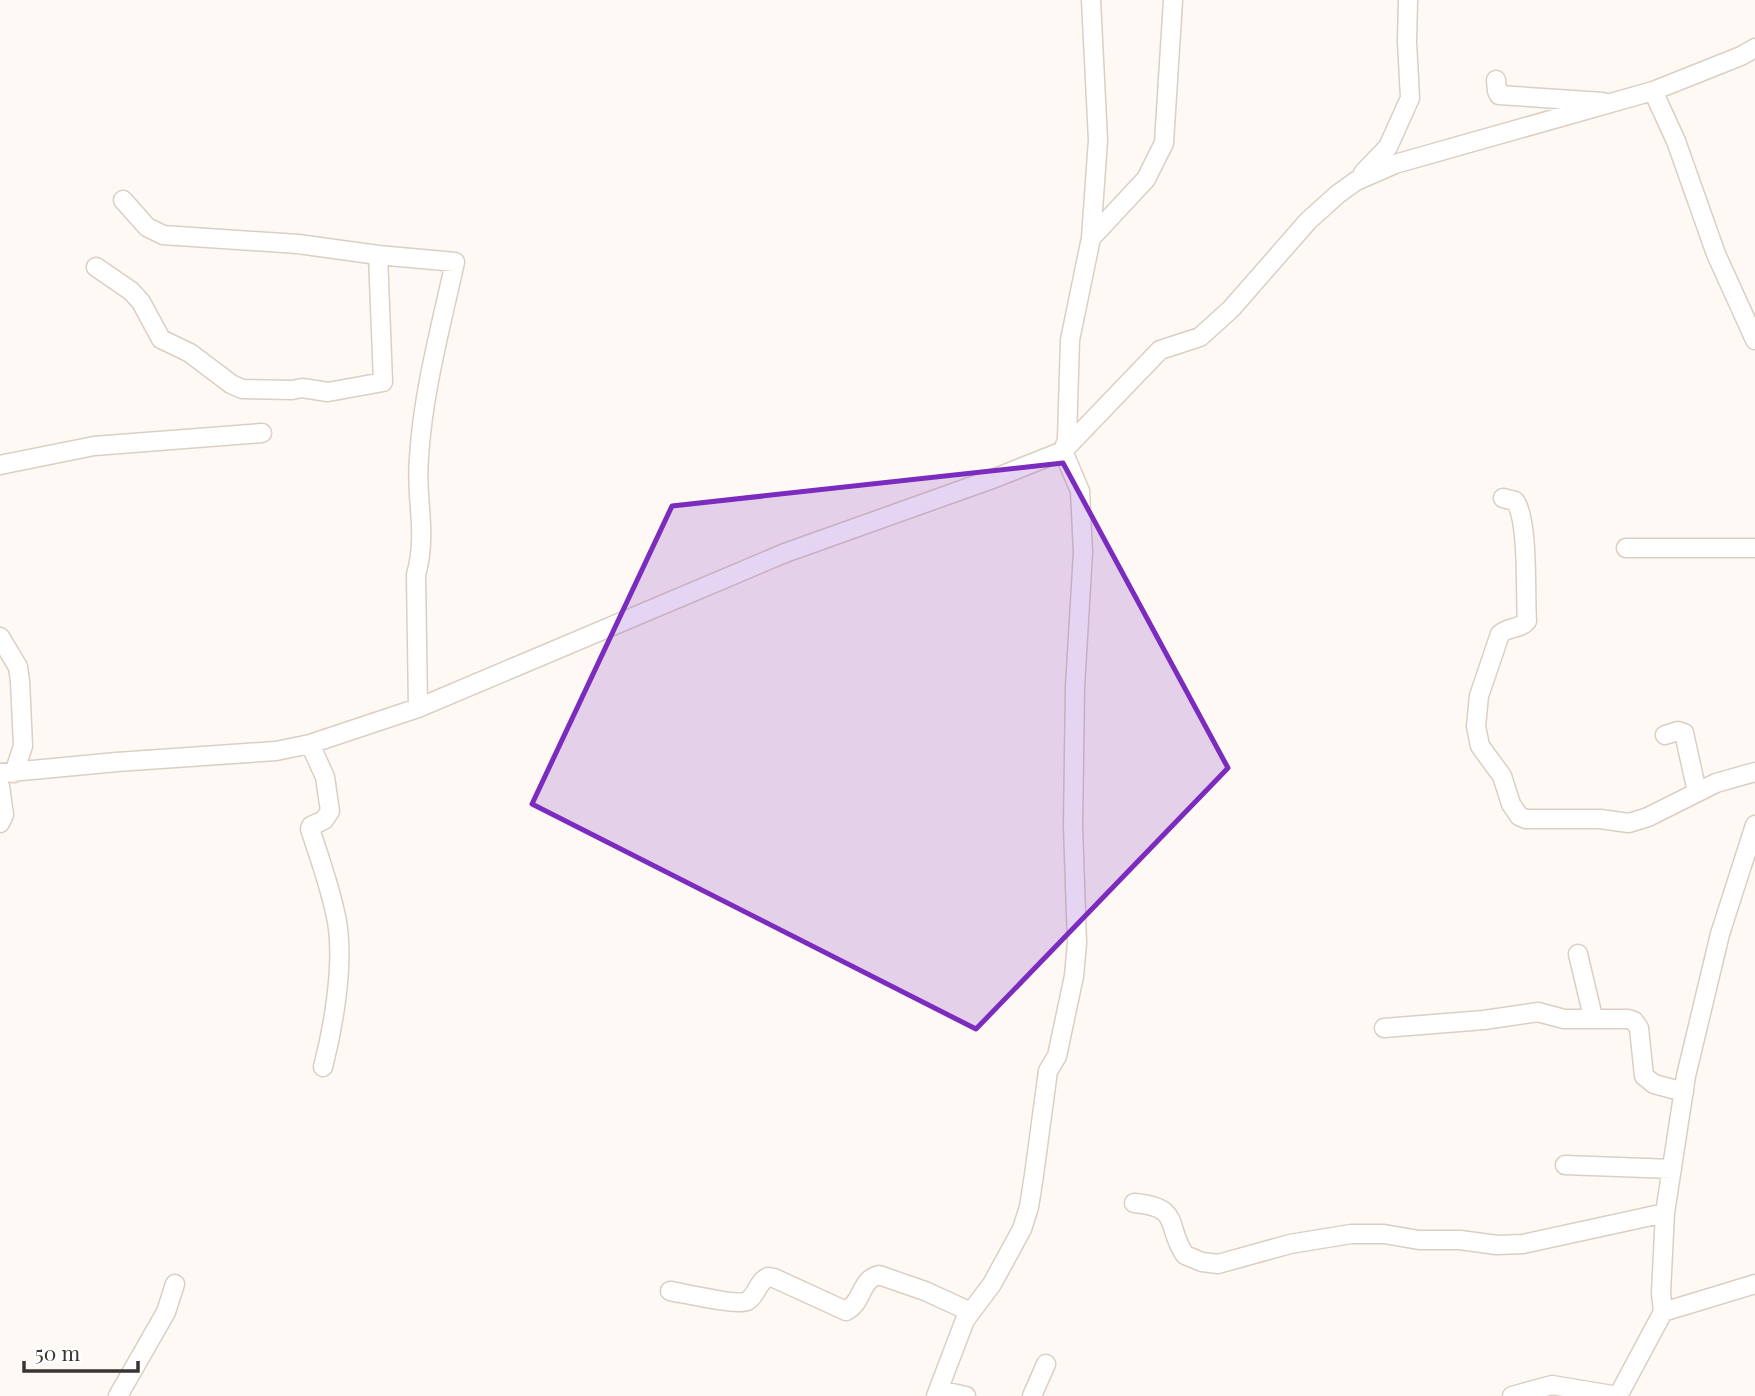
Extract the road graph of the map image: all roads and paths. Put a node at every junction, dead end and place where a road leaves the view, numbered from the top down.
1 (1091, 0) edge
2 (1173, 0) edge
3 (1408, 0) edge
4 (1755, 48) edge
5 (1496, 80) dead end
6 (1653, 91) junction
7 (1614, 102) junction
8 (1356, 181) junction
9 (123, 200) dead end
10 (1091, 239) junction
11 (378, 255) junction
12 (96, 267) dead end
13 (1755, 340) edge
14 (262, 433) dead end
15 (1063, 451) junction
16 (0, 465) edge
17 (1503, 498) dead end
18 (1626, 548) dead end
19 (1755, 548) edge
20 (0, 637) edge
21 (418, 708) junction
22 (1665, 735) dead end
23 (310, 744) junction
24 (1755, 772) edge
25 (7, 773) edge
26 (0, 786) edge
27 (1697, 792) junction
28 (0, 823) edge
29 (1755, 825) edge
30 (1578, 954) dead end
31 (1593, 1017) junction
32 (1384, 1028) dead end
33 (323, 1067) dead end
34 (1684, 1092) junction
35 (1565, 1165) dead end
36 (1672, 1169) junction
37 (1134, 1203) dead end
38 (1665, 1213) junction
39 (175, 1284) dead end
40 (1755, 1284) edge
41 (670, 1291) dead end
42 (971, 1312) junction
43 (1663, 1312) junction
44 (1046, 1364) dead end
45 (937, 1393) edge
46 (118, 1396) edge
47 (966, 1396) edge
48 (1032, 1396) edge
49 (1512, 1396) edge
50 (1618, 1396) edge

1 - 10 street
2 - 10 street
3 - 8 street
4 - 6 street
5 - 7 street
6 - 7 street
6 - 13 street
7 - 8 street
8 - 15 street
9 - 11 street
10 - 15 street
11 - 12 street
11 - 21 street
14 - 16 street
15 - 21 street
15 - 42 street
17 - 27 street
18 - 19 street
20 - 25 street
21 - 23 street
22 - 27 street
23 - 25 street
23 - 33 street
24 - 27 street
26 - 28 street
29 - 34 street
30 - 31 street
31 - 32 street
31 - 34 street
34 - 36 street
35 - 36 street
36 - 38 street
37 - 38 street
38 - 43 street
39 - 46 street
40 - 43 street
41 - 42 street
42 - 45 street
43 - 50 street
44 - 48 street
45 - 47 street
49 - 50 street

